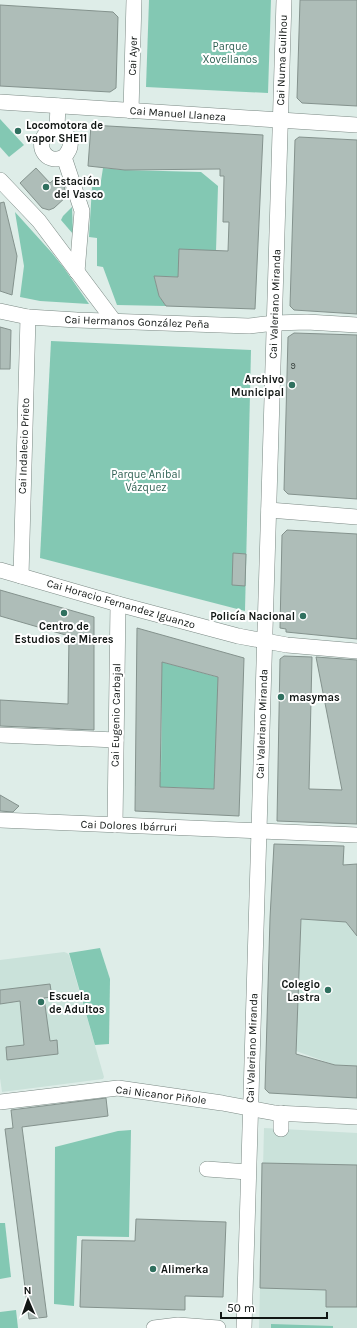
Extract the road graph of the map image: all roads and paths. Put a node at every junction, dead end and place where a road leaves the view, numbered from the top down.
1 (134, 0) edge
2 (284, 0) edge
3 (0, 102) edge
4 (58, 106) junction
5 (131, 111) junction
6 (280, 120) junction
7 (357, 126) edge
8 (57, 127) junction
9 (64, 157) junction
10 (0, 180) edge
11 (77, 272) junction
12 (0, 311) edge
13 (28, 317) junction
14 (114, 321) junction
15 (275, 323) junction
16 (357, 325) edge
17 (269, 510) junction
18 (357, 517) edge
19 (0, 570) edge
20 (21, 576) junction
21 (118, 604) junction
22 (265, 642) junction
23 (357, 651) edge
24 (0, 735) edge
25 (116, 740) junction
26 (0, 820) edge
27 (115, 825) junction
28 (259, 831) junction
29 (357, 835) edge
30 (0, 1102) edge
31 (250, 1108) junction
32 (281, 1113) junction
33 (357, 1117) edge
34 (281, 1129) dead end
35 (207, 1169) dead end
36 (248, 1172) junction
37 (154, 1328) edge
38 (218, 1328) edge
39 (244, 1328) edge

1 - 5 street, Cai Ayer
2 - 6 street, Cai Numa Guilhou
3 - 4 street, Cai Manuel Llaneza
4 - 5 street, Cai Manuel Llaneza
4 - 8 street
5 - 6 street, Cai Manuel Llaneza
6 - 7 street, Cai Manuel Llaneza
6 - 15 street, Cai Valeriano Miranda
8 - 9 street
8 - 9 street
9 - 11 street
10 - 11 street
11 - 14 street
12 - 13 street, Cai Hermanos González Peña
13 - 14 street, Cai Hermanos González Peña
13 - 20 street, Cai Indalecio Prieto
14 - 15 street, Cai Hermanos González Peña
15 - 16 street, Cai Hermanos González Peña
15 - 17 street, Cai Valeriano Miranda
17 - 18 street
17 - 22 street, Cai Valeriano Miranda
19 - 20 street, Cai Horacio Fernandez Iguanzo
20 - 21 street, Cai Horacio Fernandez Iguanzo
21 - 22 street, Cai Horacio Fernandez Iguanzo
21 - 25 street, Cai Eugenio Carbajal
22 - 23 street, Cai Horacio Fernandez Iguanzo
22 - 28 street, Cai Valeriano Miranda
24 - 25 street
25 - 27 street, Cai Eugenio Carbajal
26 - 27 street, Cai Dolores Ibárruri
27 - 28 street, Cai Dolores Ibárruri
28 - 29 street, Cai Dolores Ibárruri
28 - 31 street, Cai Valeriano Miranda
30 - 31 street, Cai Nicanor Piñole
31 - 32 street, Cai Nicanor Piñole
31 - 36 street, Cai Valeriano Miranda
32 - 33 street, Cai Nicanor Piñole
32 - 34 street
35 - 36 street
36 - 39 street, Cai Valeriano Miranda
37 - 38 street

